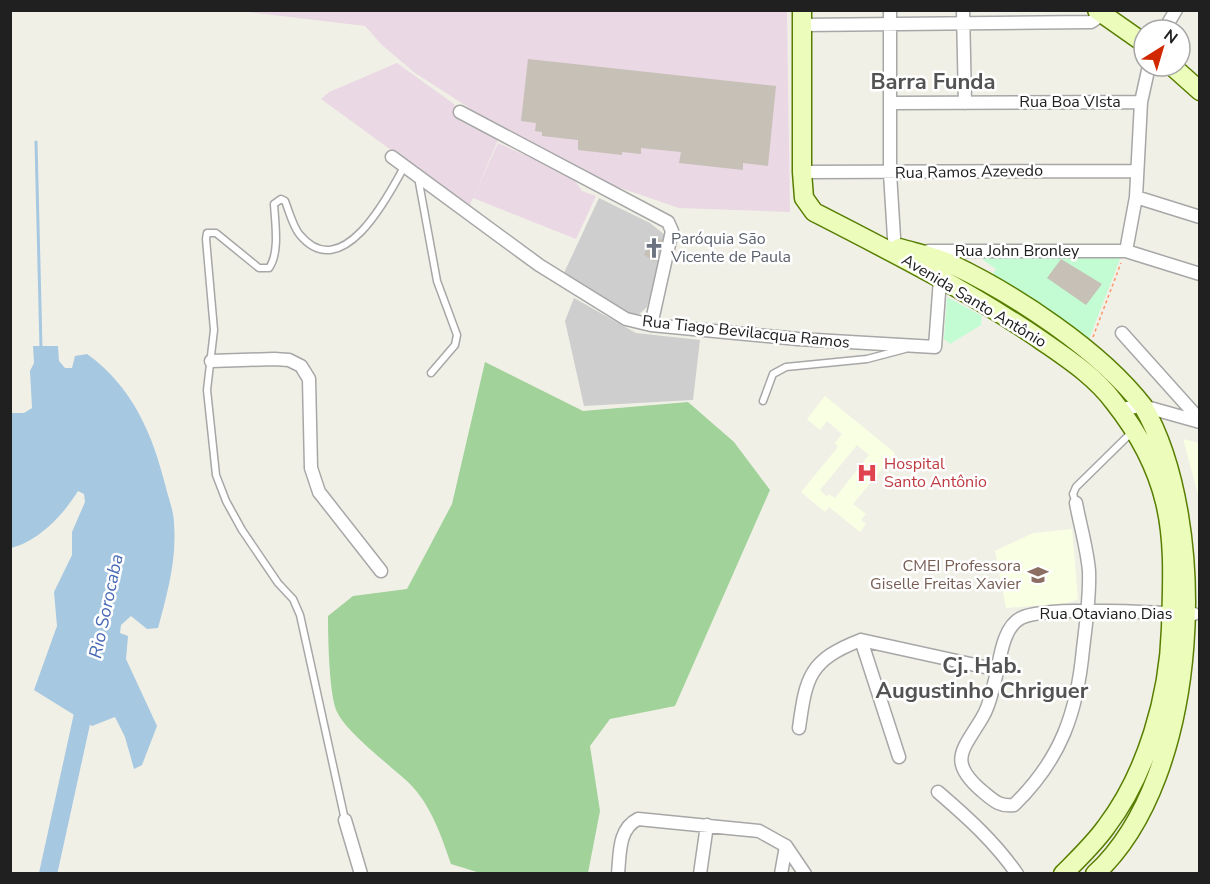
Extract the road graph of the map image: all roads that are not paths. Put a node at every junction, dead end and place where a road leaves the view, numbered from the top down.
1 (1106, 12) edge
2 (963, 16) edge
3 (890, 17) edge
4 (803, 18) edge
5 (1132, 25) edge
6 (1132, 33) edge
7 (1146, 78) edge
8 (1185, 78) edge
9 (1200, 91) edge
10 (1141, 102) junction
11 (892, 103) junction
12 (965, 103) junction
13 (460, 112) dead end
14 (392, 158) dead end
15 (405, 166) junction
16 (1136, 171) junction
17 (802, 172) junction
18 (890, 173) junction
19 (418, 176) junction
20 (1136, 197) junction
21 (1200, 217) edge
22 (900, 251) junction
23 (1126, 251) junction
24 (945, 271) junction
25 (1200, 274) edge
26 (651, 325) junction
27 (1122, 333) dead end
28 (910, 347) junction
29 (211, 361) junction
30 (431, 373) dead end
31 (763, 401) dead end
32 (1143, 406) junction
33 (1120, 409) junction
34 (1200, 421) edge
35 (1134, 429) junction
36 (1076, 503) joint
37 (1193, 565) junction
38 (1172, 568) junction
39 (381, 571) dead end
40 (1089, 612) junction
41 (1171, 613) junction
42 (1194, 614) junction
43 (861, 640) junction
44 (998, 670) junction
45 (799, 728) dead end
46 (899, 756) dead end
47 (938, 792) dead end
48 (345, 819) joint
49 (707, 825) junction
50 (786, 846) junction
51 (361, 873) edge
52 (618, 873) edge
53 (700, 873) edge
54 (782, 873) edge
55 (805, 873) edge
56 (1017, 873) edge
57 (1063, 873) edge
58 (1095, 873) edge

1 - 2 street
1 - 5 main road
1 - 6 main road
2 - 3 street
2 - 12 street
3 - 4 street
3 - 11 street
4 - 17 main road, Avenida Santo Antônio
7 - 10 street
8 - 9 main road
10 - 12 street, Rua Boa VIsta
10 - 16 street
11 - 12 street, Rua Boa VIsta
11 - 18 street
13 - 26 street
14 - 15 street, Rua Tiago Bevilacqua Ramos
15 - 19 street, Rua Tiago Bevilacqua Ramos
15 - 29 lane
16 - 18 street, Rua Ramos Azevedo
16 - 20 street
17 - 18 street, Rua Ramos Azevedo
17 - 22 main road, Avenida Santo Antônio
18 - 22 street
19 - 26 street, Rua Tiago Bevilacqua Ramos
19 - 30 lane
20 - 21 street
20 - 23 street
22 - 23 street, Rua John Bronley
22 - 24 main road, Avenida Santo Antônio
23 - 25 street, Rua John Bronley
24 - 28 street, Rua Tiago Bevilacqua Ramos
24 - 32 main road, Avenida Santo Antônio
24 - 33 main road, Avenida Santo Antônio
26 - 28 street, Rua Tiago Bevilacqua Ramos
27 - 34 street
28 - 31 lane
29 - 39 street
29 - 48 lane
32 - 33 street
32 - 34 street
32 - 37 main road, Avenida Santo Antônio
33 - 35 main road, Avenida Santo Antônio
35 - 36 lane
35 - 38 main road, Avenida Santo Antônio
36 - 40 street
37 - 38 main road
37 - 42 main road, Avenida Santo Antônio
38 - 41 main road, Avenida Santo Antônio
40 - 41 street, Rua Otaviano Dias
40 - 44 street, Rua Otaviano Dias
40 - 44 street
41 - 42 street, Rua Otaviano Dias
41 - 57 main road, Avenida Santo Antônio
42 - 58 main road, Avenida Santo Antônio
43 - 44 street
43 - 45 street
43 - 46 street
47 - 56 street
48 - 51 street
49 - 50 street
49 - 52 street
49 - 53 street
50 - 54 street
50 - 55 street

